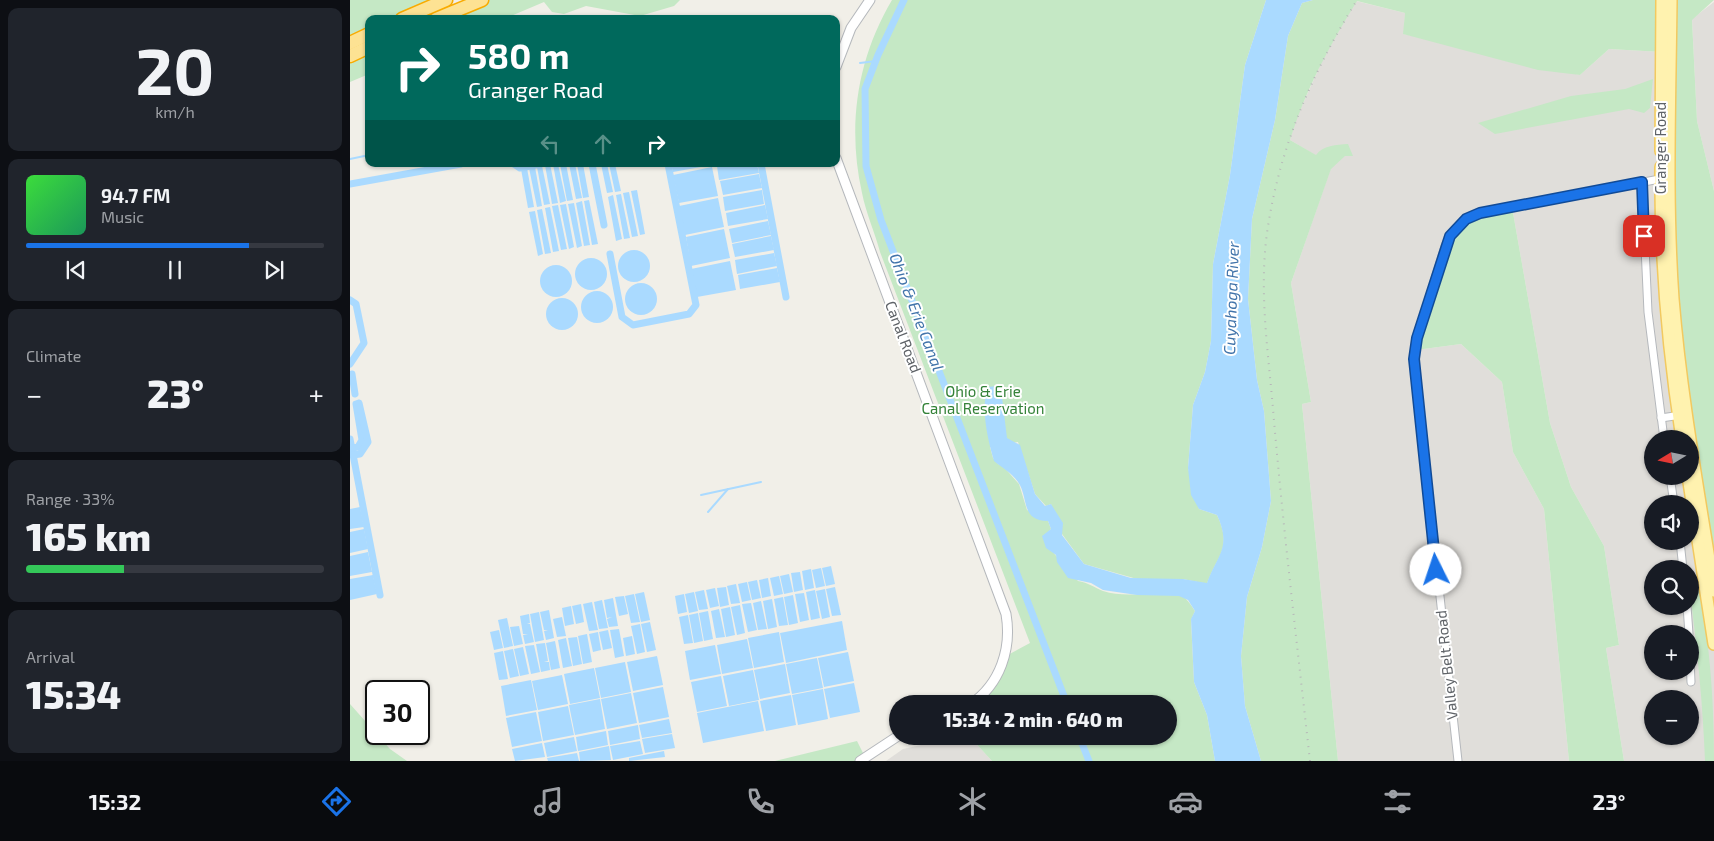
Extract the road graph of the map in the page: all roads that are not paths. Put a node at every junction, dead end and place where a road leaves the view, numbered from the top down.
1 (446, 0) edge
2 (482, 0) edge
3 (870, 0) edge
4 (1666, 2) edge
5 (411, 15) edge
6 (446, 15) edge
7 (365, 36) edge
8 (350, 44) edge
9 (365, 49) edge
10 (350, 56) edge
11 (840, 56) edge
12 (839, 167) edge
13 (1665, 178) junction
14 (1642, 182) junction
15 (1683, 414) junction
16 (1661, 418) junction
17 (1663, 430) edge
18 (1682, 430) edge
19 (1689, 485) edge
20 (1714, 591) edge
21 (1714, 644) edge
22 (983, 695) edge
23 (889, 742) edge
24 (860, 761) edge
25 (1458, 761) edge

1 - 5 highway
2 - 6 highway
3 - 11 street
4 - 13 main road, Granger Road
7 - 8 highway
9 - 10 highway
12 - 22 street, Canal Road
13 - 14 street, Valley Belt Road
13 - 15 main road, Granger Road
14 - 16 street, Granger Road
14 - 25 street, Valley Belt Road
15 - 16 street
15 - 18 main road, Granger Road
15 - 20 main road, Granger Road
16 - 17 street, Granger Road
19 - 21 main road
23 - 24 street

